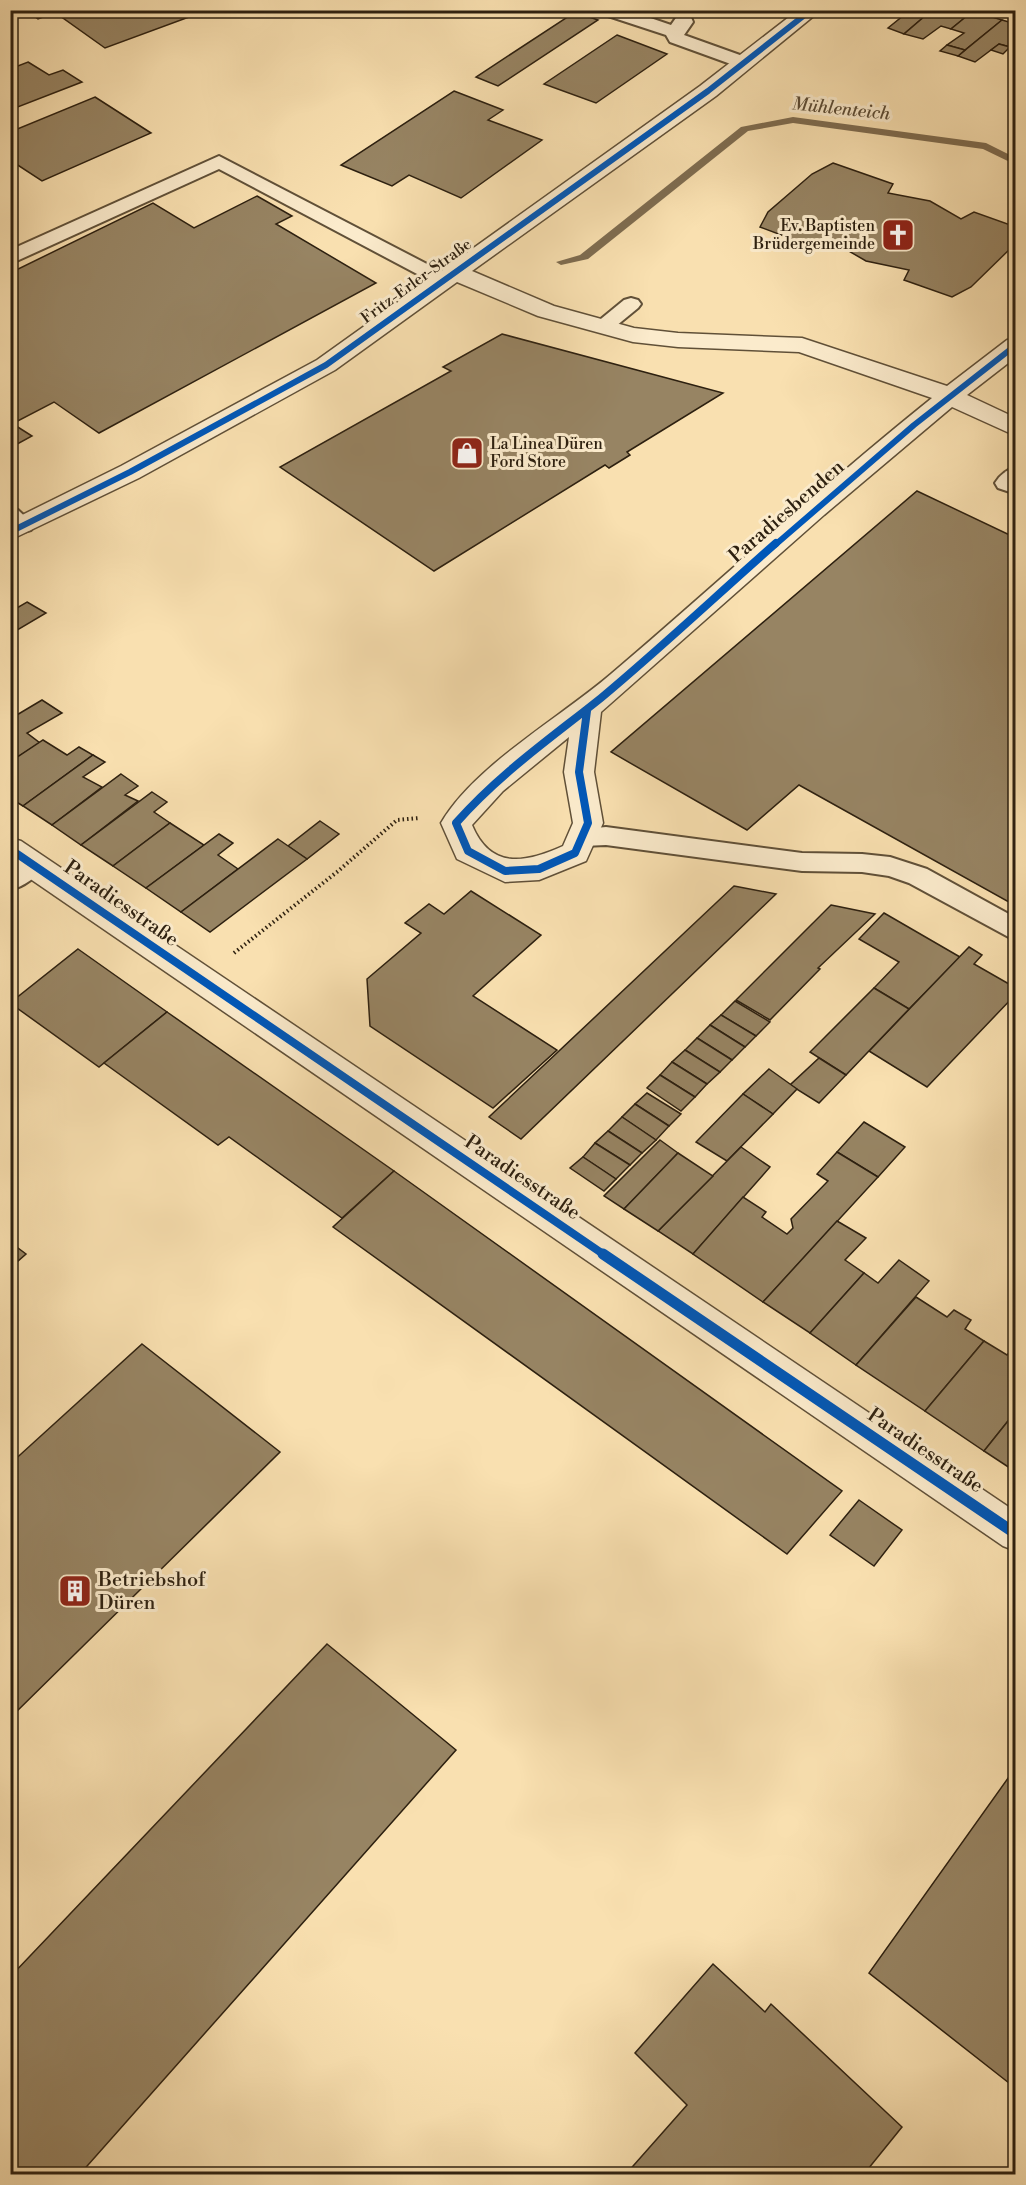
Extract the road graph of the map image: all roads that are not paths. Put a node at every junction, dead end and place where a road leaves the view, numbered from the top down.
1 (608, 10) edge
2 (811, 10) edge
3 (745, 63) junction
4 (10, 258) edge
5 (448, 276) junction
6 (631, 304) dead end
7 (603, 327) junction
8 (1016, 345) edge
9 (948, 395) junction
10 (1016, 428) edge
11 (1016, 474) edge
12 (1016, 487) edge
13 (15, 524) edge
14 (587, 711) junction
15 (583, 837) junction
16 (18, 865) edge
17 (1016, 931) edge
18 (1016, 1534) edge

1 - 3 lane
2 - 3 street, Fritz-Erler-Straße
3 - 5 street, Fritz-Erler-Straße
4 - 5 lane
5 - 7 street
5 - 13 street, Fritz-Erler-Straße
6 - 7 lane
7 - 9 street
8 - 9 street, Paradiesbenden
9 - 10 street
9 - 14 street, Paradiesbenden
11 - 12 lane
14 - 15 street
14 - 15 street, Paradiesbenden
15 - 17 lane
16 - 18 street, Paradiesstraße

